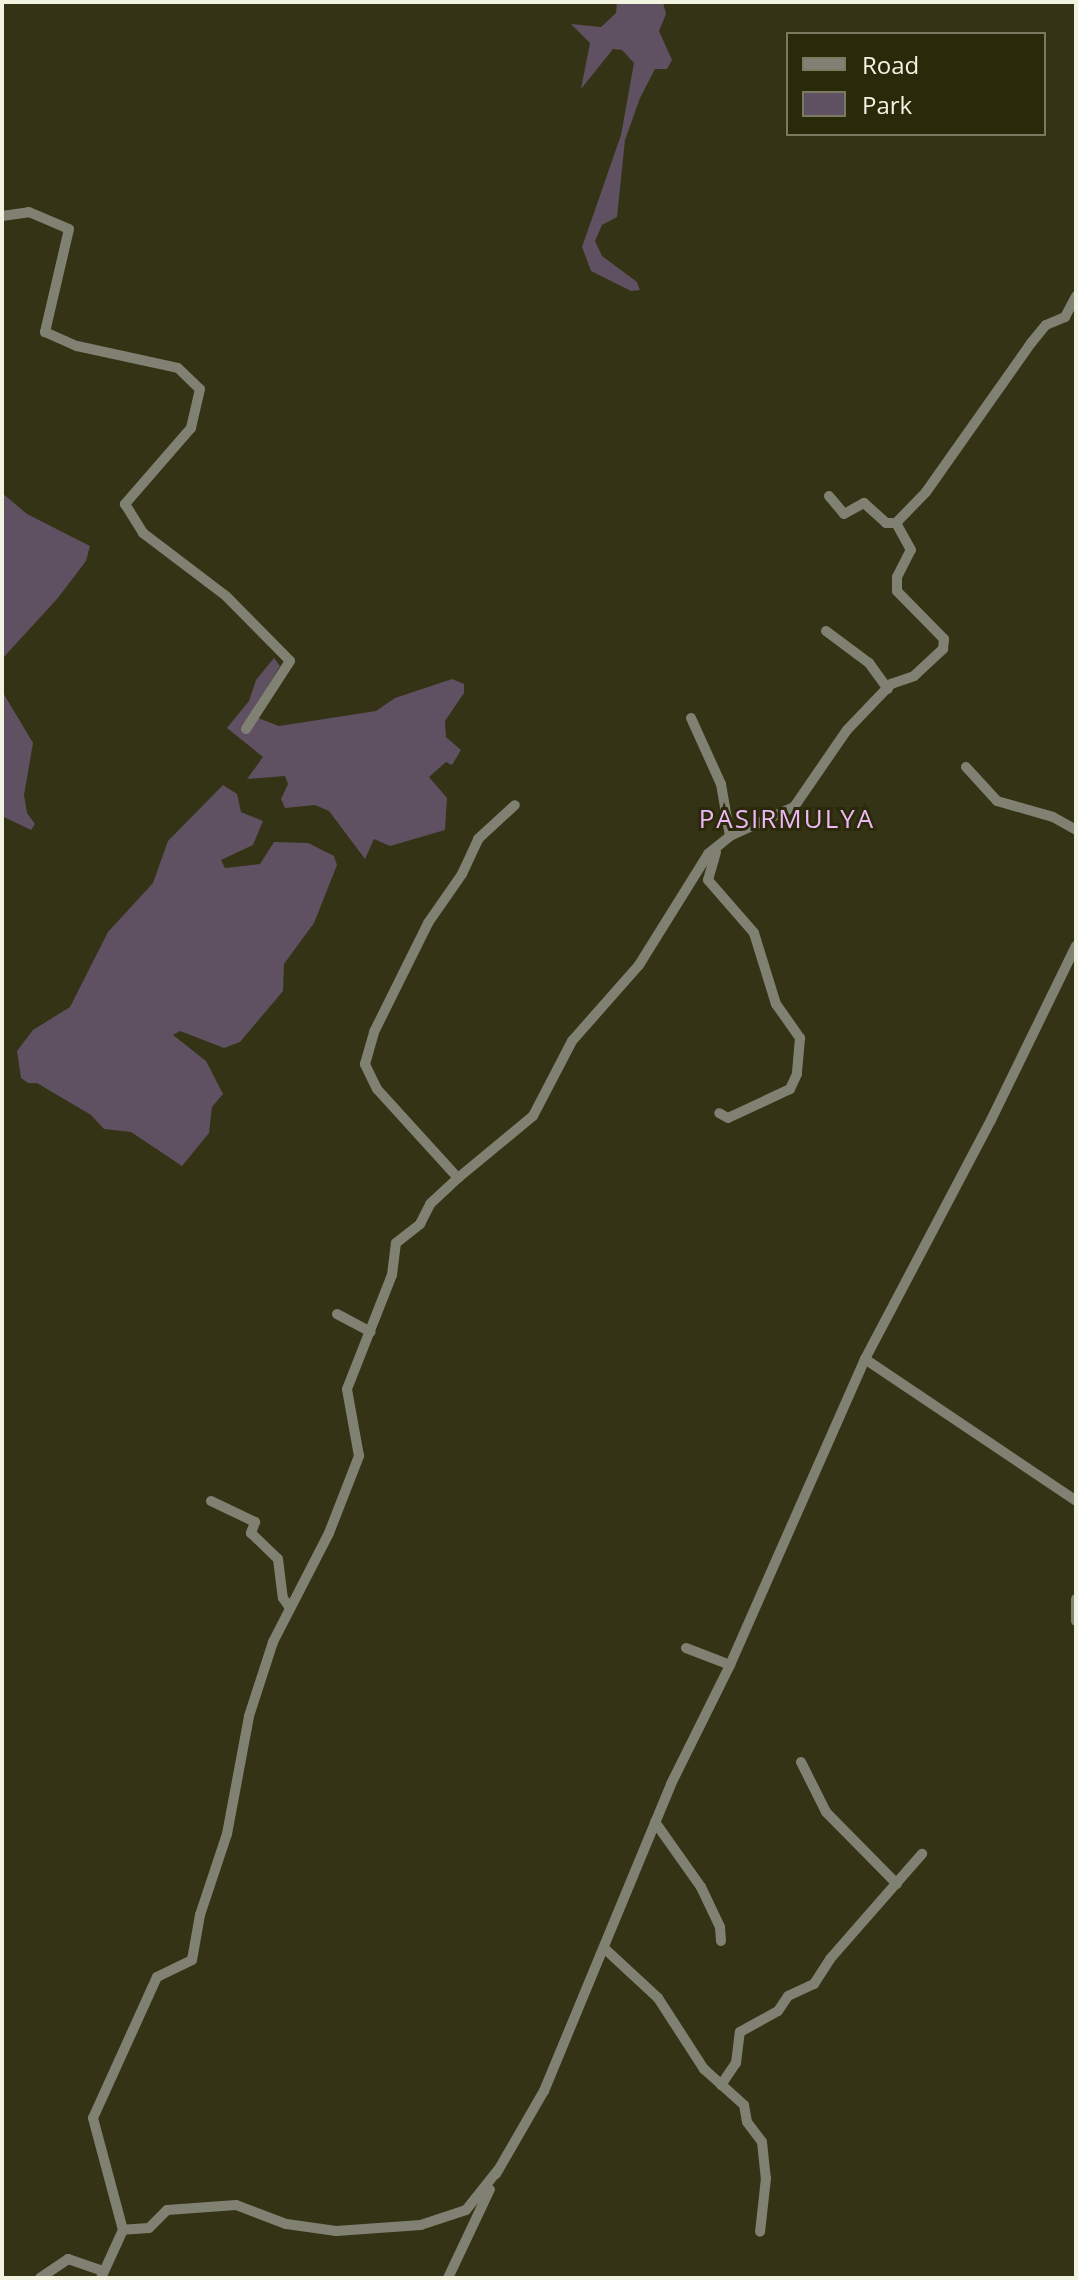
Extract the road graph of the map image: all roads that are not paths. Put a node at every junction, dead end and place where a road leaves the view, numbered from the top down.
1 (2, 216) edge
2 (1076, 296) edge
3 (829, 496) dead end
4 (896, 523) junction
5 (826, 631) dead end
6 (888, 689) junction
7 (691, 718) dead end
8 (246, 729) dead end
9 (966, 767) dead end
10 (515, 805) dead end
11 (1076, 830) edge
12 (725, 839) junction
13 (1076, 946) edge
14 (719, 1113) dead end
15 (458, 1178) junction
16 (337, 1314) dead end
17 (371, 1332) junction
18 (865, 1359) junction
19 (211, 1501) dead end
20 (1076, 1501) edge
21 (1076, 1599) edge
22 (290, 1608) junction
23 (1076, 1621) edge
24 (686, 1648) dead end
25 (730, 1665) junction
26 (801, 1762) dead end
27 (655, 1822) junction
28 (922, 1854) dead end
29 (897, 1884) junction
30 (721, 1941) dead end
31 (604, 1948) junction
32 (721, 2085) junction
33 (498, 2170) junction
34 (123, 2230) junction
35 (760, 2232) dead end
36 (102, 2274) edge
37 (40, 2278) edge
38 (448, 2278) edge

1 - 8 street
2 - 4 street
3 - 4 street
4 - 6 street
5 - 6 street
6 - 12 street
7 - 12 street
9 - 11 street
10 - 15 street
12 - 14 street
12 - 15 street
13 - 18 street
15 - 17 street
16 - 17 street
17 - 22 street
18 - 20 street
18 - 25 street
19 - 22 street
21 - 23 street
22 - 34 street
24 - 25 street
25 - 27 street
26 - 29 street
27 - 30 street
27 - 31 street
28 - 29 street
29 - 32 street
31 - 32 street
31 - 33 street
32 - 35 street
33 - 34 street
33 - 38 street
34 - 36 street
36 - 37 street

